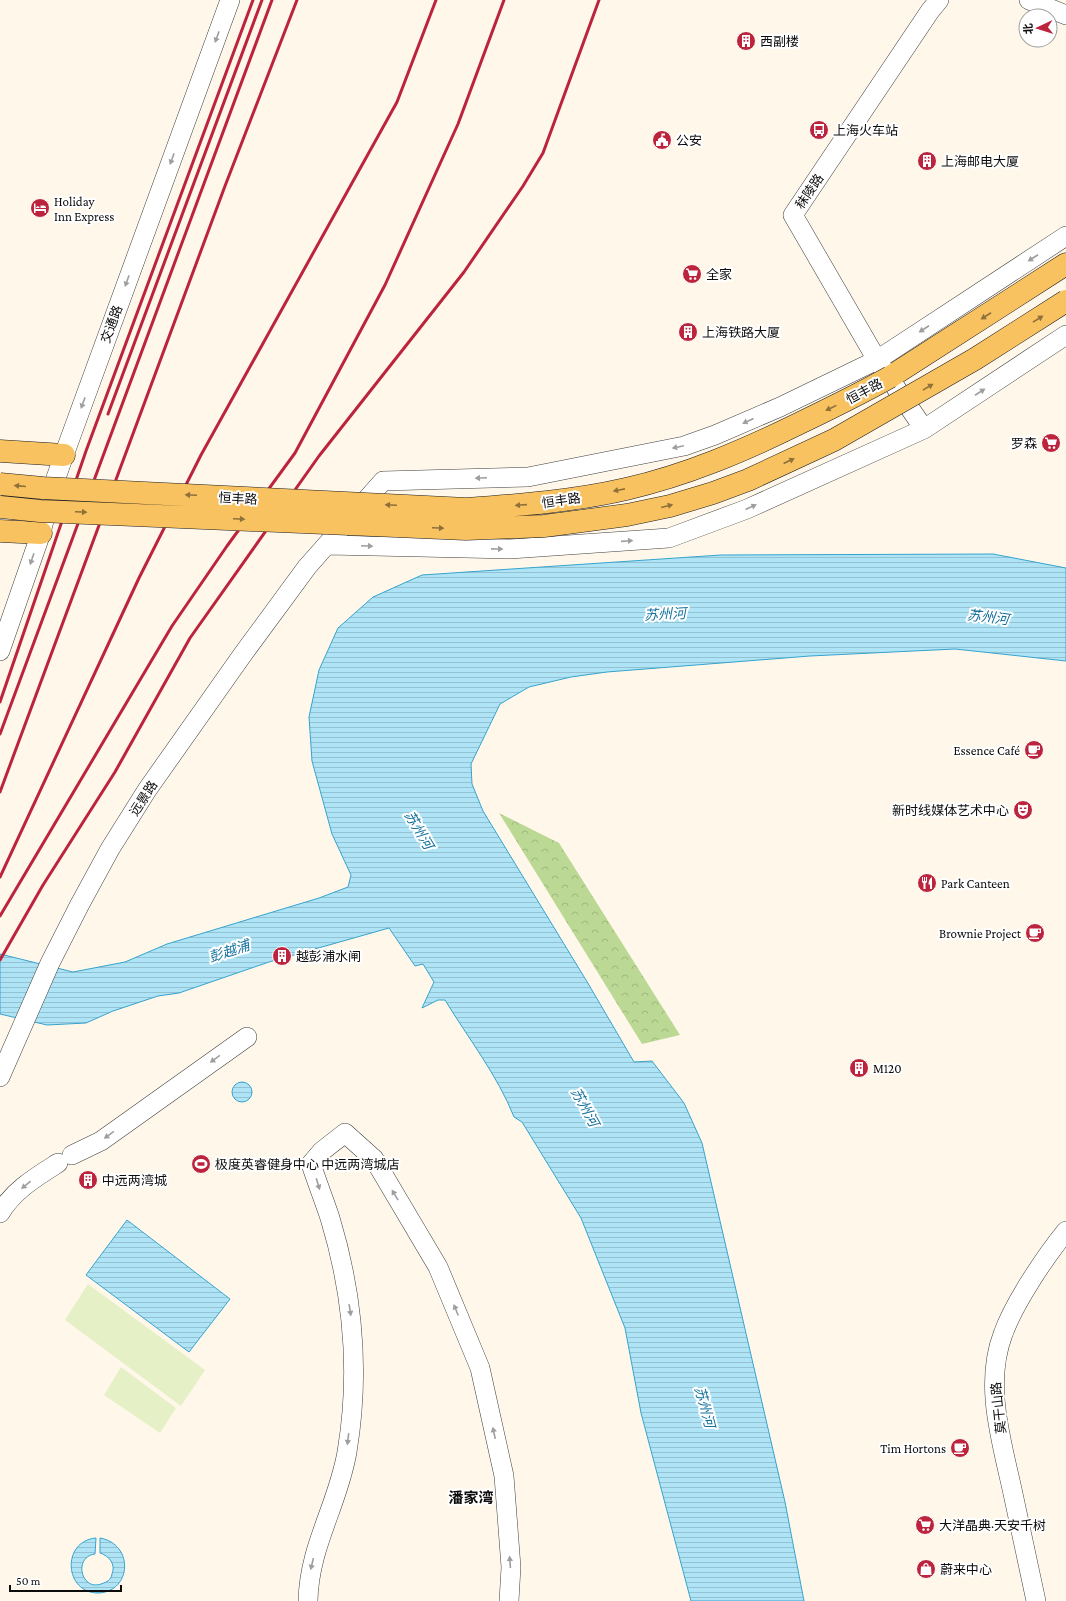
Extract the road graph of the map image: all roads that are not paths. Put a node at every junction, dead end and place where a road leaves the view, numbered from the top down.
1 (230, 0) edge
2 (939, 0) edge
3 (1029, 0) edge
4 (1066, 15) edge
5 (1066, 236) edge
6 (1066, 264) edge
7 (1066, 302) edge
8 (1066, 335) edge
9 (877, 360) junction
10 (924, 429) junction
11 (0, 450) edge
12 (64, 455) junction
13 (0, 484) edge
14 (0, 507) edge
15 (0, 531) edge
16 (41, 533) junction
17 (328, 544) junction
18 (0, 651) edge
19 (247, 1037) dead end
20 (0, 1077) edge
21 (0, 1212) edge
22 (1066, 1231) edge
23 (308, 1601) edge
24 (509, 1601) edge
25 (1036, 1601) edge

1 -> 12 street, 交通路
2 - 9 street, 秣陵路
3 - 4 street
5 -> 9 street, 远景路
6 -> 13 main road, 恒丰路, bridge
14 -> 7 main road, 恒丰路, bridge
10 -> 8 street
9 - 10 street, 秣陵路
9 -> 17 street, 远景路
17 -> 10 street
11 - 12 main road
12 - 16 street, 交通路
15 - 16 main road
16 -> 18 street, 交通路
17 - 20 street, 远景路
19 -> 21 street
22 - 25 street, 莫干山路
24 -> 23 street

